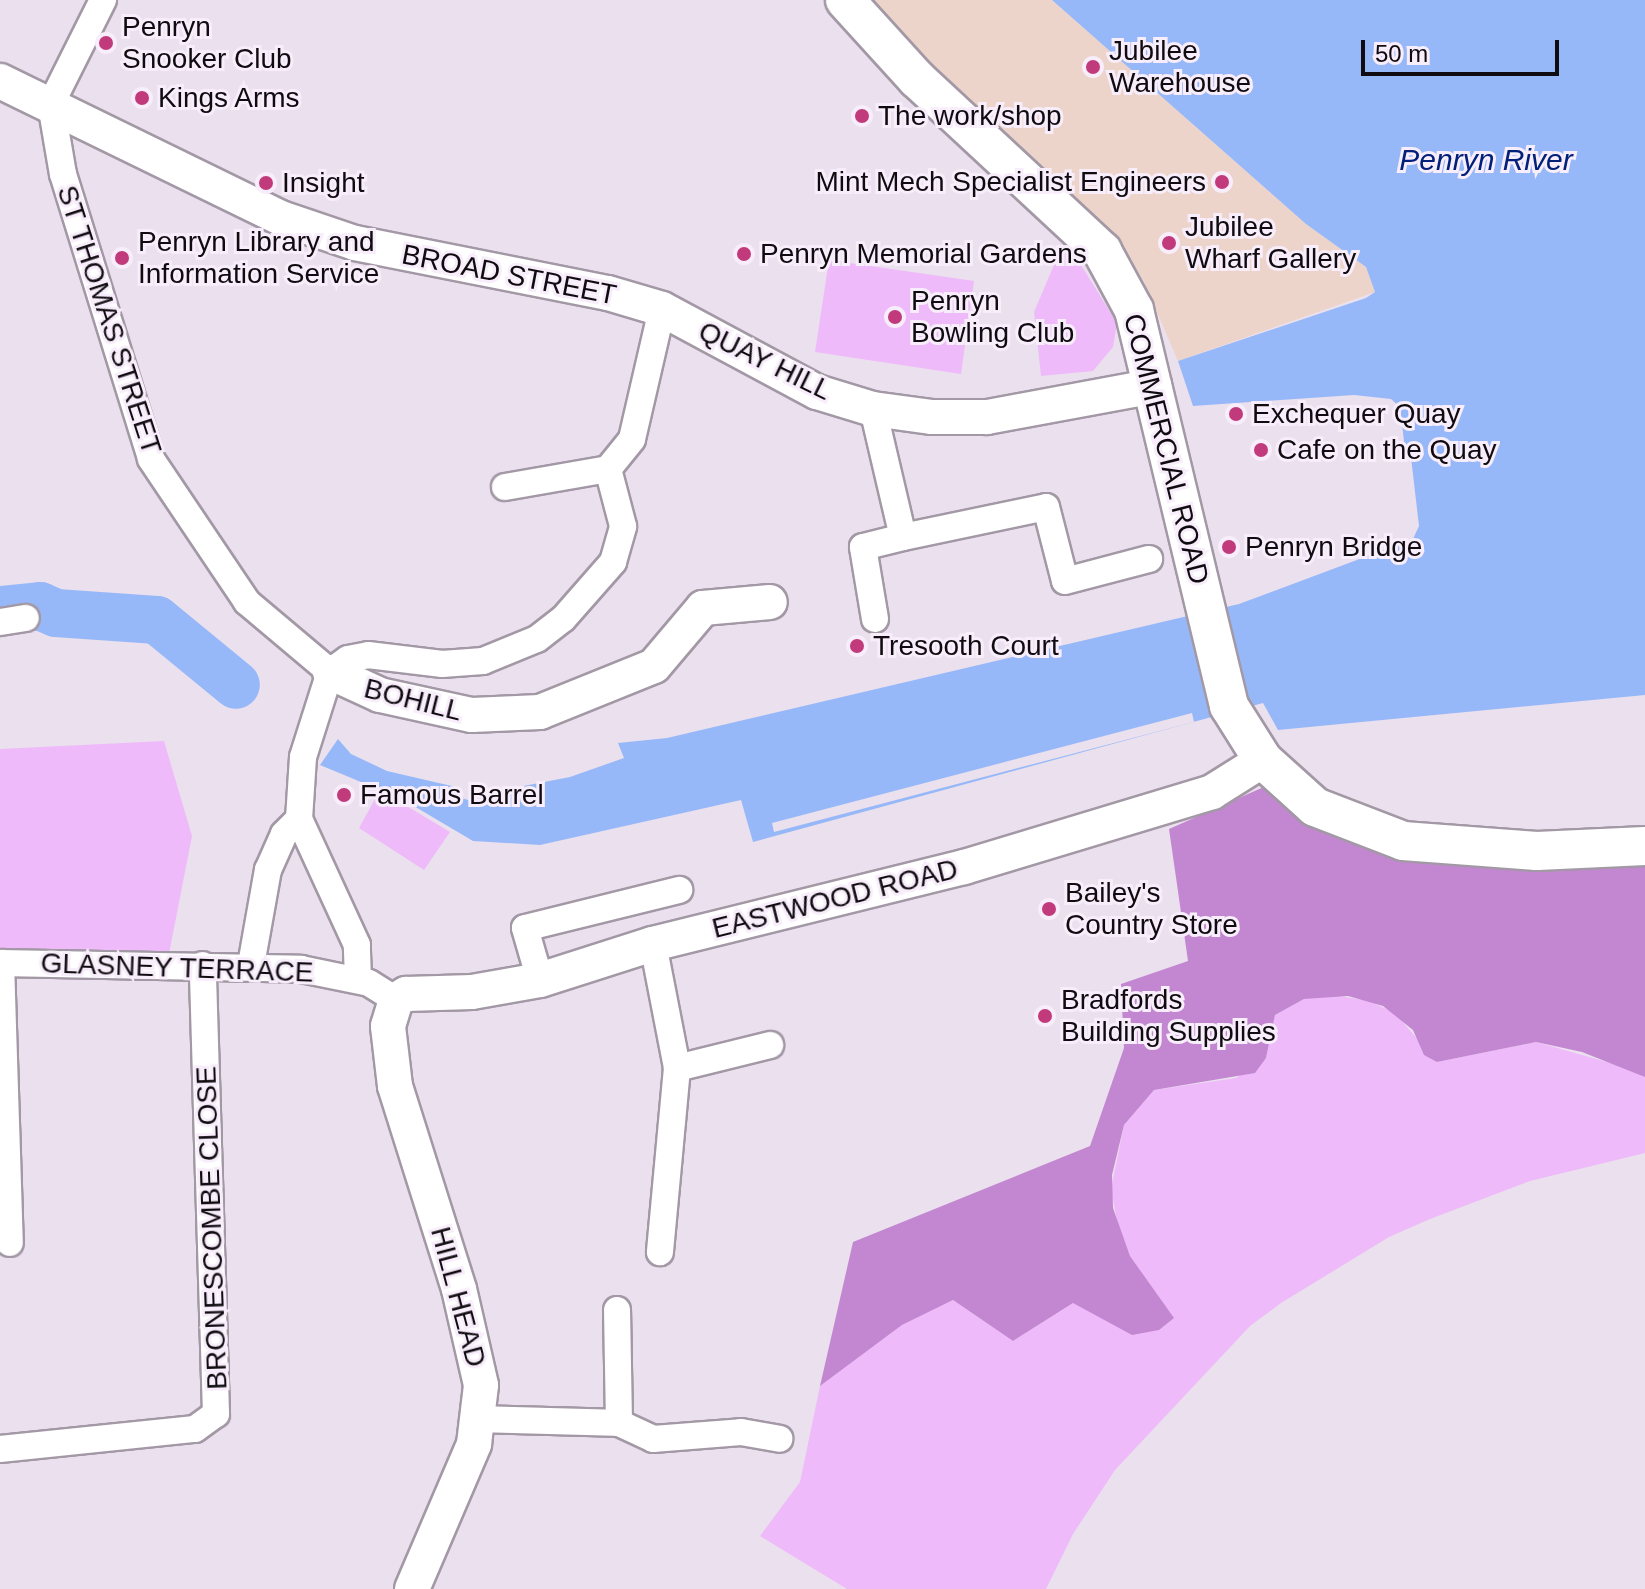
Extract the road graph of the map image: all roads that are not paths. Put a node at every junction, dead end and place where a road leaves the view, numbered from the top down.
1 (103, 0) edge
2 (845, 0) edge
3 (0, 81) edge
4 (51, 104) junction
5 (662, 309) junction
6 (1154, 386) junction
7 (873, 409) junction
8 (608, 469) junction
9 (505, 487) dead end
10 (903, 537) junction
11 (1149, 559) dead end
12 (770, 602) dead end
13 (875, 619) dead end
14 (330, 672) junction
15 (1253, 747) junction
16 (299, 819) junction
17 (1645, 846) edge
18 (679, 890) dead end
19 (653, 944) junction
20 (1, 963) edge
21 (203, 965) junction
22 (251, 965) junction
23 (358, 980) junction
24 (540, 980) junction
25 (396, 1000) junction
26 (770, 1045) dead end
27 (677, 1068) junction
28 (10, 1243) dead end
29 (660, 1252) dead end
30 (617, 1310) dead end
31 (480, 1419) junction
32 (619, 1423) junction
33 (779, 1439) dead end
34 (0, 1449) edge
35 (412, 1589) edge

1 - 4 street
2 - 6 main road, COMMERCIAL ROAD
3 - 4 street, BROAD STREET
4 - 5 street, BROAD STREET
4 - 14 street, ST THOMAS STREET
5 - 7 street, QUAY HILL
5 - 8 street
6 - 7 street, QUAY HILL
6 - 15 main road, COMMERCIAL ROAD
7 - 10 street
8 - 9 street
8 - 14 street, BOHILL
10 - 11 street
10 - 13 street
12 - 14 street, BOHILL
14 - 16 street
15 - 17 main road
15 - 19 street, EASTWOOD ROAD
16 - 22 street
16 - 23 street
18 - 24 street
19 - 24 street, EASTWOOD ROAD
19 - 27 street
20 - 21 street, GLASNEY TERRACE
20 - 28 street
21 - 22 street, GLASNEY TERRACE
21 - 34 street, BRONESCOMBE CLOSE
22 - 23 street, GLASNEY TERRACE
23 - 25 street, GLASNEY TERRACE
24 - 25 street, EASTWOOD ROAD
25 - 31 street, HILL HEAD
26 - 27 street
27 - 29 street
30 - 32 street
31 - 32 street
31 - 35 street, HILL HEAD
32 - 33 street

